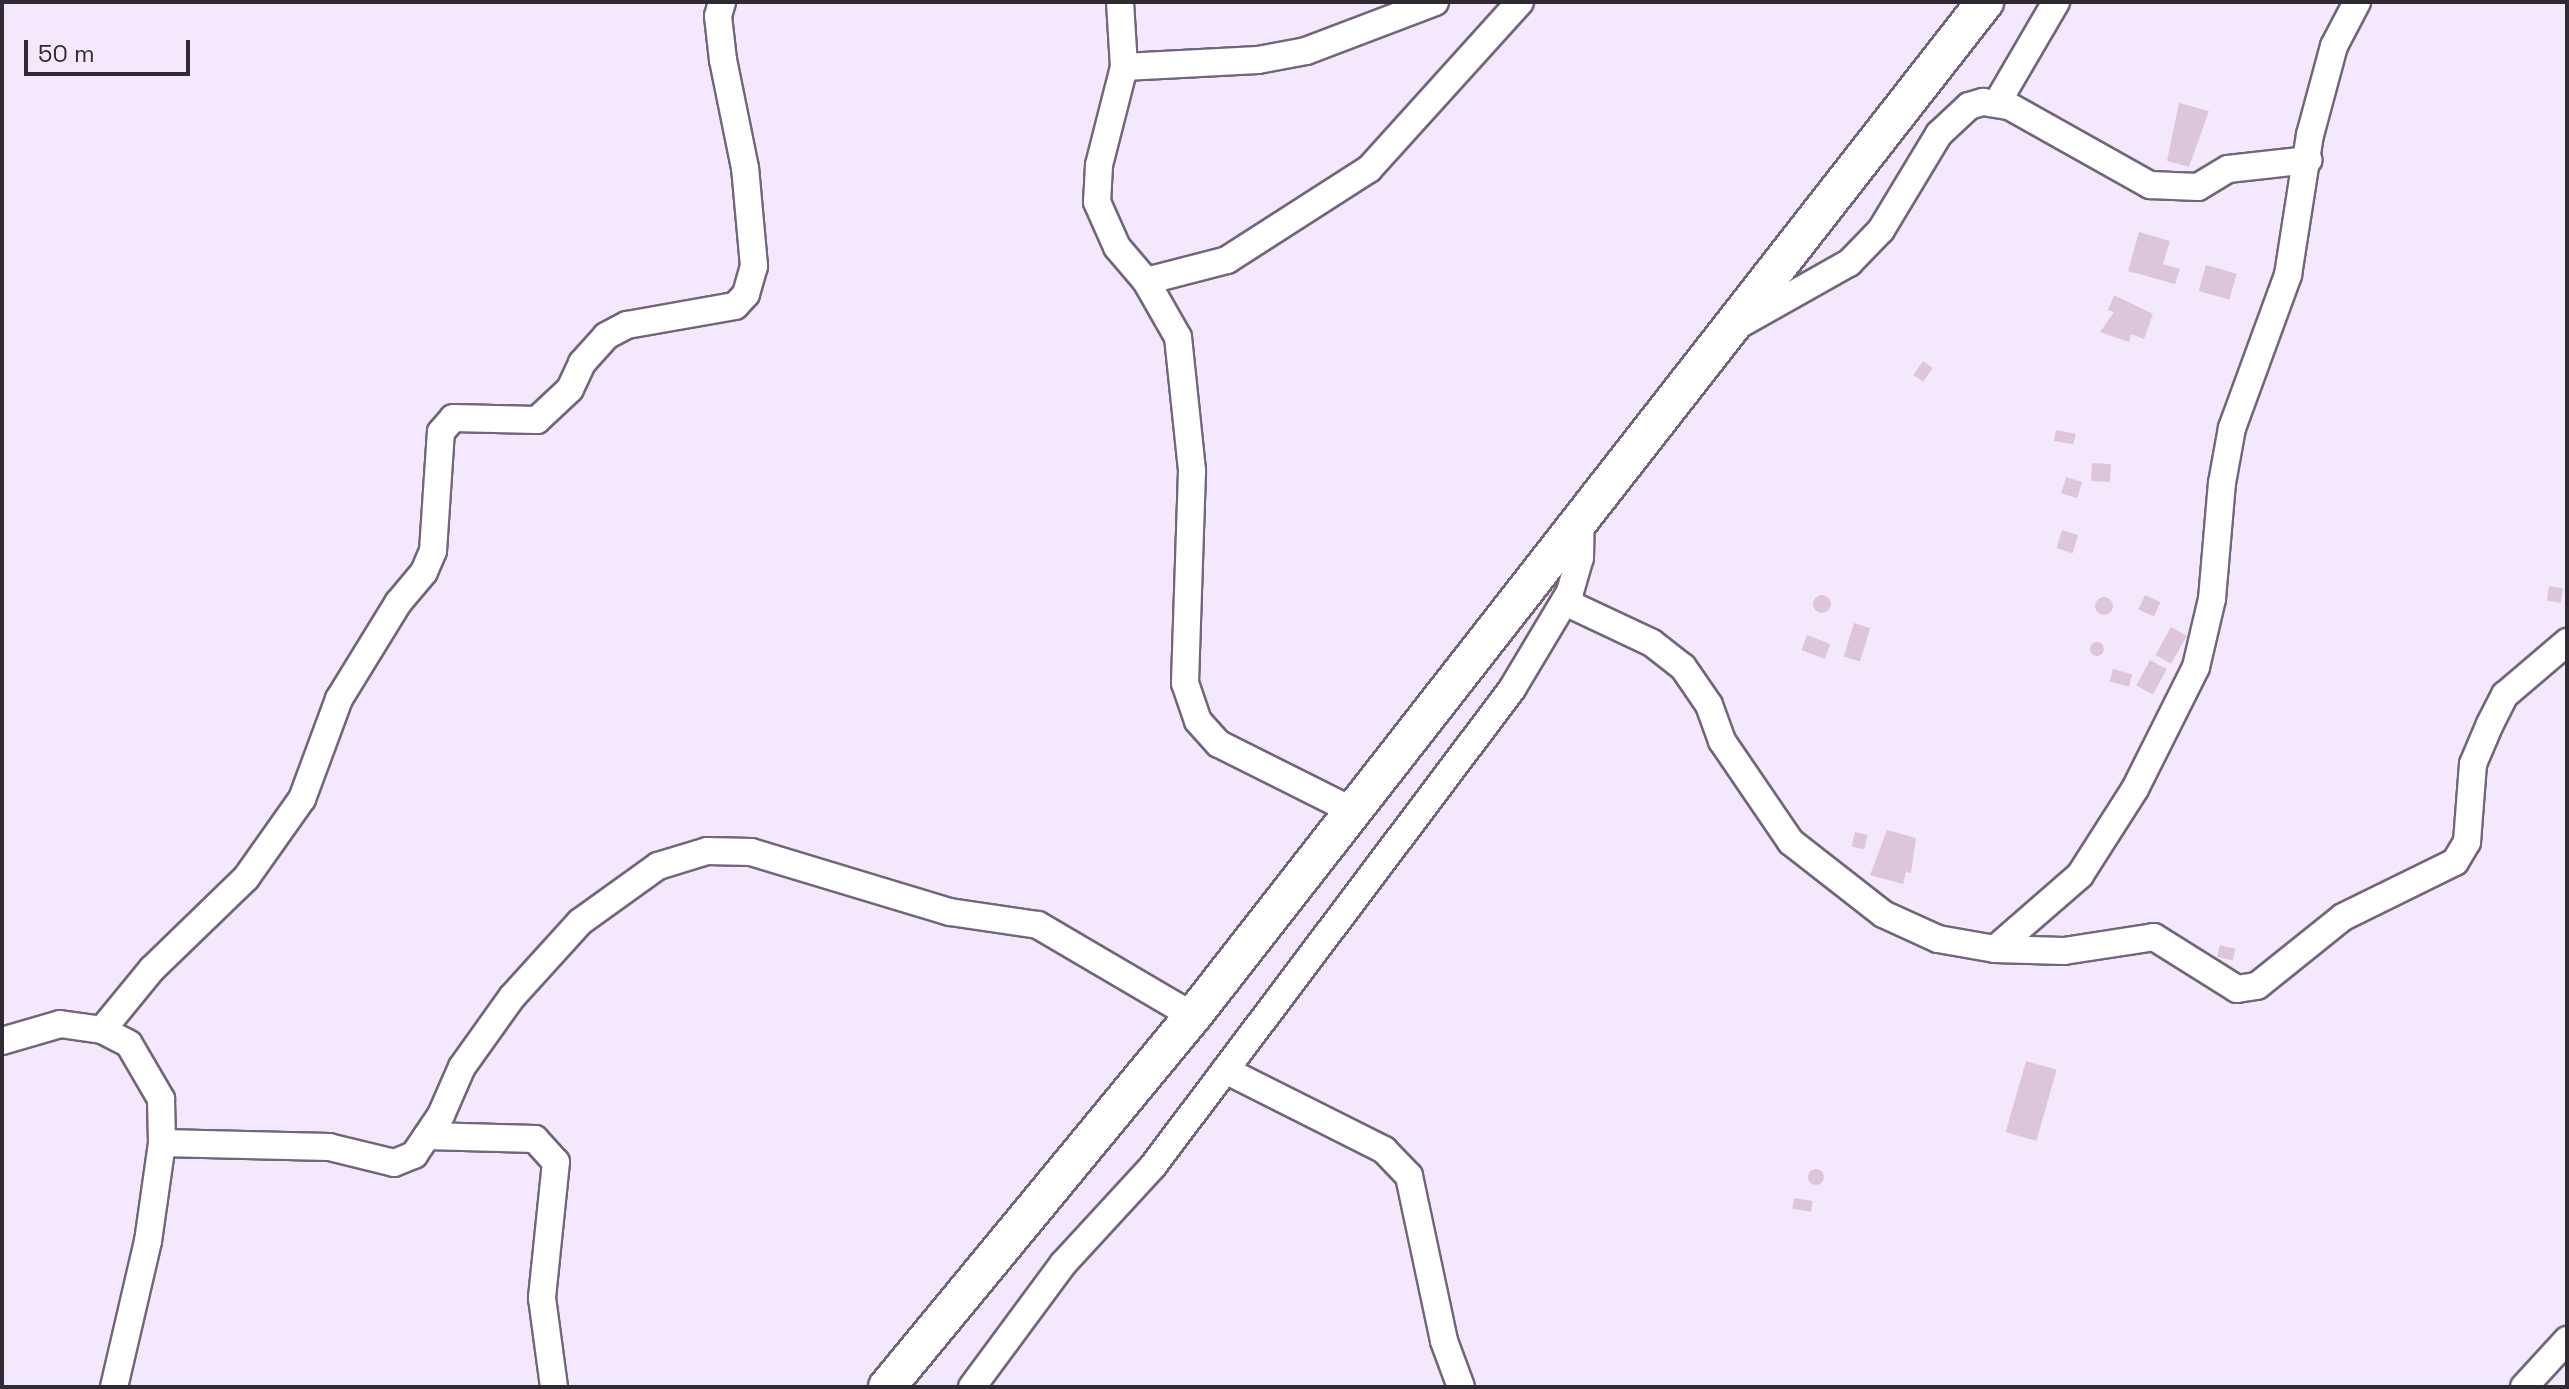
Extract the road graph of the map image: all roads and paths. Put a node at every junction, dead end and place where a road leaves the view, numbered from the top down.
1 (1120, 2) edge
2 (1435, 2) edge
3 (1520, 2) edge
4 (1985, 2) edge
5 (2056, 2) edge
6 (2357, 2) edge
7 (717, 7) edge
8 (1124, 67) junction
9 (1997, 103) junction
10 (2308, 160) junction
11 (1146, 281) junction
12 (1737, 326) junction
13 (1581, 519) junction
14 (1565, 602) junction
15 (2567, 642) edge
16 (1353, 811) junction
17 (1995, 949) junction
18 (1193, 1016) junction
19 (102, 1030) junction
20 (2, 1041) edge
21 (1225, 1070) junction
22 (427, 1136) junction
23 (162, 1143) junction
24 (2567, 1340) edge
25 (114, 1387) edge
26 (554, 1387) edge
27 (887, 1387) edge
28 (972, 1387) edge
29 (1461, 1387) edge
30 (2524, 1387) edge

1 - 8 street
2 - 8 street
3 - 11 street
4 - 12 main road
5 - 9 street
6 - 10 street
7 - 19 street
8 - 11 street
9 - 10 street
9 - 12 street
10 - 17 street
11 - 16 street
12 - 13 main road
13 - 14 street
13 - 16 main road
14 - 17 street
14 - 21 street
15 - 17 street
16 - 18 main road
18 - 22 street
18 - 27 main road
19 - 20 street
19 - 23 street
21 - 28 street
21 - 29 street
22 - 23 street
22 - 26 street
23 - 25 street
24 - 30 street

